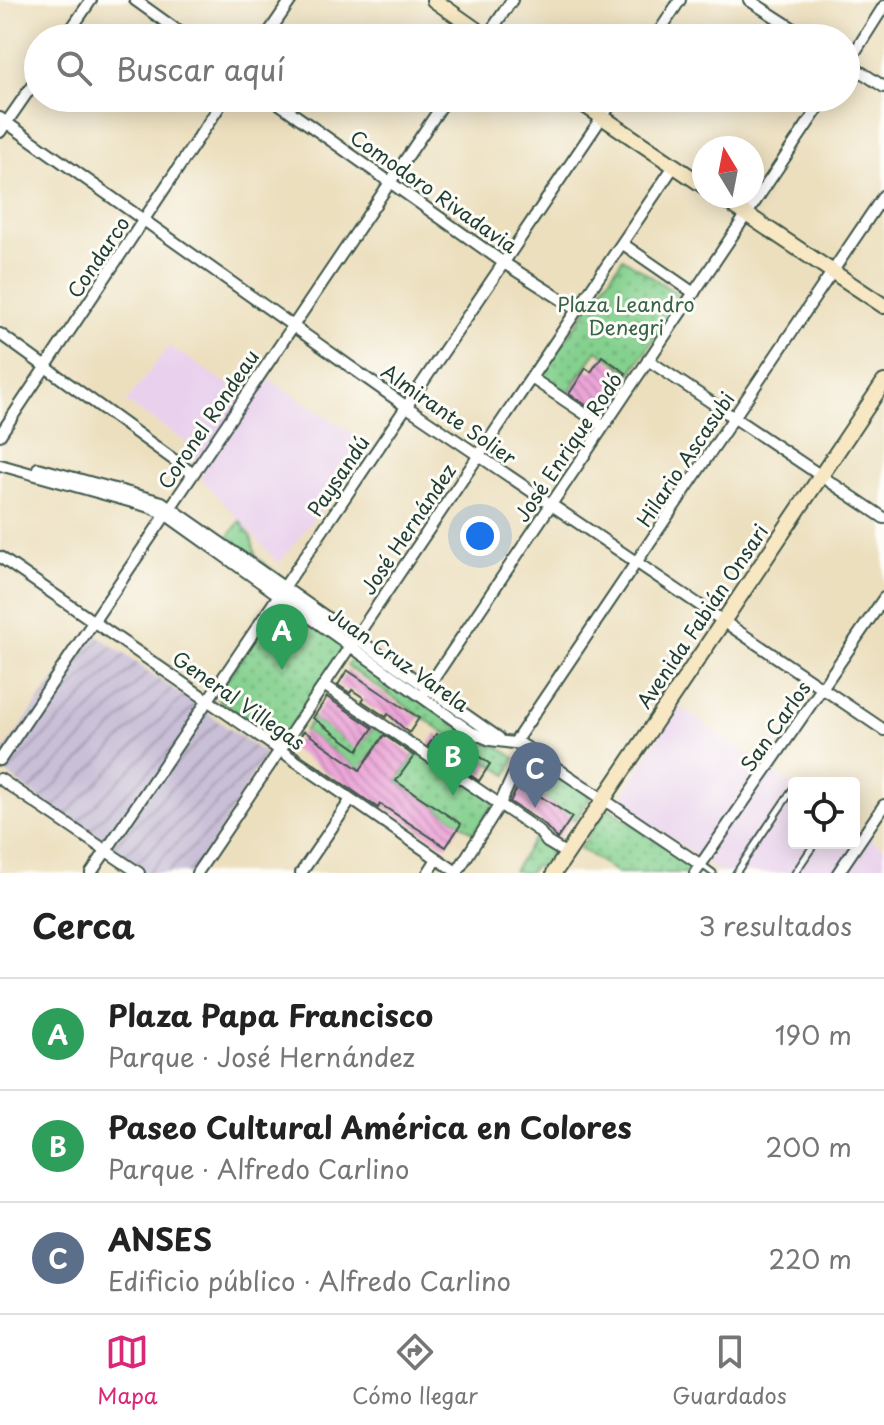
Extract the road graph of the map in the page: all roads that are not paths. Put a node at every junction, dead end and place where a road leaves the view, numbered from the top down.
1 (91, 0) edge
2 (135, 0) edge
3 (291, 0) edge
4 (434, 0) edge
5 (512, 0) edge
6 (680, 0) edge
7 (749, 0) edge
8 (884, 6) edge
9 (75, 24) edge
10 (168, 24) edge
11 (275, 24) edge
12 (467, 24) edge
13 (496, 24) edge
14 (664, 24) edge
15 (786, 24) edge
16 (860, 44) edge
17 (860, 72) edge
18 (884, 87) edge
19 (24, 95) edge
20 (216, 112) edge
21 (290, 112) edge
22 (438, 112) edge
23 (595, 112) edge
24 (605, 112) edge
25 (816, 112) edge
26 (602, 117) junction
27 (2, 124) edge
28 (674, 166) junction
29 (692, 178) edge
30 (390, 184) junction
31 (884, 195) edge
32 (737, 208) edge
33 (748, 215) junction
34 (144, 221) junction
35 (623, 244) junction
36 (504, 263) junction
37 (833, 272) junction
38 (694, 293) junction
39 (884, 306) edge
40 (578, 310) junction
41 (292, 327) junction
42 (0, 334) edge
43 (648, 360) junction
44 (46, 367) junction
45 (533, 379) junction
46 (884, 382) edge
47 (407, 407) junction
48 (735, 417) junction
49 (603, 426) junction
50 (0, 435) edge
51 (480, 457) junction
52 (0, 458) edge
53 (0, 465) edge
54 (192, 473) junction
55 (820, 475) junction
56 (551, 505) junction
57 (167, 511) junction
58 (884, 518) edge
59 (0, 557) edge
60 (636, 562) junction
61 (281, 592) junction
62 (884, 598) edge
63 (724, 620) junction
64 (94, 622) junction
65 (353, 642) junction
66 (324, 685) junction
67 (822, 689) junction
68 (424, 693) junction
69 (208, 699) junction
70 (884, 730) edge
71 (510, 741) junction
72 (526, 747) junction
73 (280, 750) junction
74 (0, 760) edge
75 (0, 779) edge
76 (788, 796) edge
77 (604, 798) junction
78 (350, 801) junction
79 (500, 804) junction
80 (884, 805) edge
81 (811, 849) edge
82 (107, 851) junction
83 (567, 854) junction
84 (437, 859) junction
85 (698, 869) edge
86 (458, 872) edge
87 (91, 873) edge
88 (139, 873) edge
89 (197, 873) edge
90 (301, 873) edge
91 (428, 873) edge
92 (554, 873) edge
93 (713, 873) edge
94 (736, 873) edge
95 (795, 873) edge
96 (838, 873) edge

1 - 9 street
2 - 10 street
3 - 11 street
4 - 12 street
5 - 13 street
6 - 14 street
7 - 15 street
8 - 16 street
17 - 18 street
19 - 27 street
20 - 34 street, Condarco
21 - 30 street, Comodoro Rivadavia
22 - 30 street, Coronel Rondeau
23 - 26 street
24 - 26 street, Paysandú
25 - 33 street, José Enrique Rodó
26 - 28 street
26 - 36 street, Paysandú
27 - 34 street, Almirante Solier
28 - 29 street
28 - 35 street, José Hernández
30 - 36 street, Comodoro Rivadavia
30 - 41 street, Coronel Rondeau
31 - 37 street, Hilario Ascasubi
32 - 33 street
33 - 37 street
33 - 38 street, José Enrique Rodó
34 - 41 street, Almirante Solier
34 - 44 street, Condarco
35 - 38 street
35 - 40 street, José Hernández
36 - 40 street, Comodoro Rivadavia
36 - 47 street, Paysandú
37 - 39 street
37 - 48 street, Hilario Ascasubi
38 - 43 street, José Enrique Rodó
40 - 45 street, José Hernández
41 - 47 street, Almirante Solier
41 - 54 street, Coronel Rondeau
42 - 44 street
43 - 48 street
43 - 49 street, José Enrique Rodó
44 - 50 street, Condarco
44 - 54 street
45 - 49 street
45 - 51 street, José Hernández
46 - 55 street, Avenida Fabián Onsari
47 - 51 street, Almirante Solier
47 - 61 street, Paysandú
48 - 55 street
48 - 60 street, Hilario Ascasubi
49 - 56 street, José Enrique Rodó
51 - 56 street, Almirante Solier
51 - 65 street, José Hernández
52 - 57 street
53 - 57 street
54 - 57 street, Coronel Rondeau
55 - 58 street
55 - 63 street, Avenida Fabián Onsari
56 - 60 street, Almirante Solier
56 - 68 street, José Enrique Rodó
57 - 61 street, Juan Cruz Varela
57 - 64 street, Coronel Rondeau
59 - 64 street, General Villegas
60 - 63 street, Almirante Solier
60 - 71 street, Hilario Ascasubi
61 - 65 street, Juan Cruz Varela
61 - 69 street, Paysandú
62 - 67 street, San Carlos
63 - 67 street, Almirante Solier
63 - 77 street, Avenida Fabián Onsari
64 - 69 street, General Villegas
64 - 74 street, Coronel Rondeau
65 - 66 street, José Hernández
65 - 68 street, Juan Cruz Varela
66 - 73 street, José Hernández
66 - 79 street
67 - 70 street, Almirante Solier
67 - 85 street, San Carlos
68 - 71 street, Juan Cruz Varela
69 - 73 street, General Villegas
69 - 82 street, Paysandú
71 - 72 street, Juan Cruz Varela
72 - 77 street, Juan Cruz Varela
72 - 79 street
73 - 78 street, General Villegas
73 - 89 street, José Hernández
75 - 82 street
76 - 94 lane
77 - 83 street, Avenida Fabián Onsari
77 - 85 street, Juan Cruz Varela
78 - 84 street, General Villegas
78 - 90 street
79 - 83 street
79 - 86 street
80 - 96 street
81 - 95 lane
82 - 87 street, Paysandú
82 - 88 street
83 - 92 street, Avenida Fabián Onsari
84 - 86 street, General Villegas
84 - 91 street
85 - 93 lane

